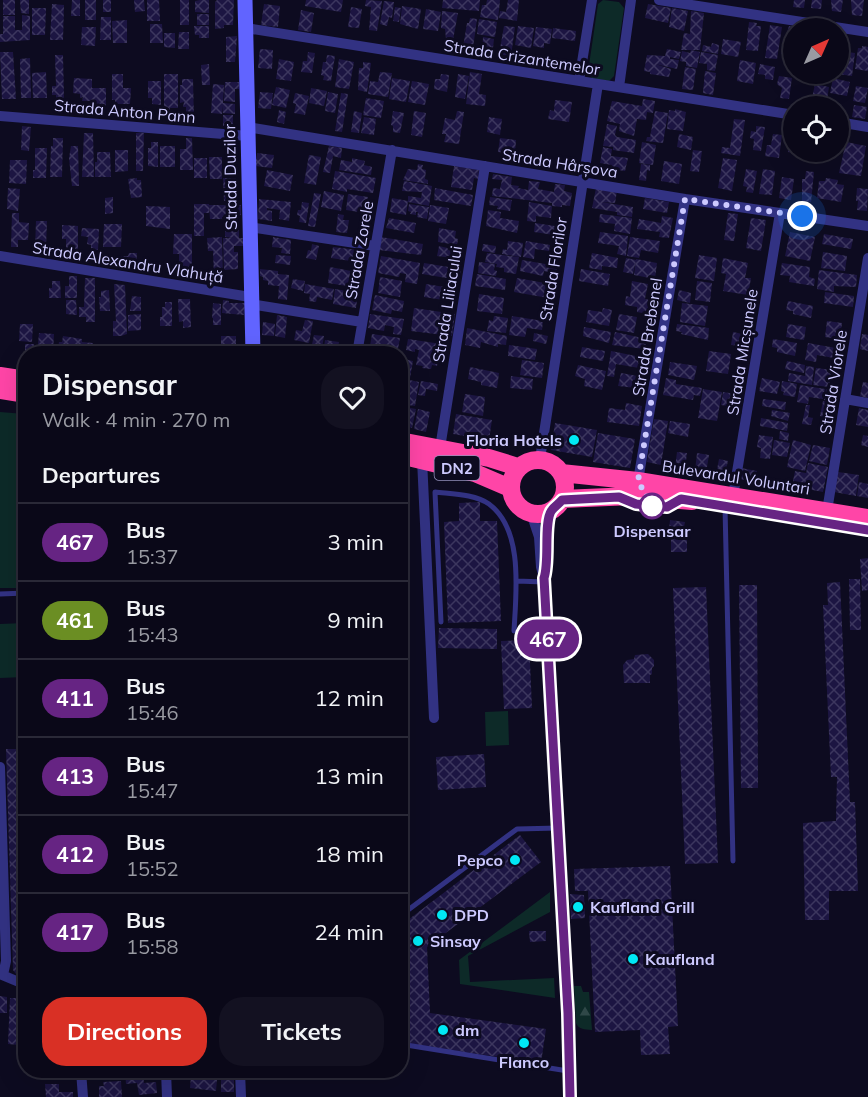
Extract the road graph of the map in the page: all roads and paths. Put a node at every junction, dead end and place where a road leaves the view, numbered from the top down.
1 (245, 0) edge
2 (592, 0) edge
3 (631, 0) edge
4 (659, 0) edge
5 (246, 28) junction
6 (868, 32) edge
7 (579, 81) junction
8 (598, 84) junction
9 (619, 87) junction
10 (783, 113) edge
11 (0, 116) edge
12 (849, 124) edge
13 (868, 127) edge
14 (247, 132) junction
15 (392, 150) junction
16 (484, 165) junction
17 (582, 181) junction
18 (685, 199) junction
19 (780, 213) junction
20 (868, 226) edge
21 (249, 227) junction
22 (375, 246) junction
23 (0, 256) edge
24 (868, 258) edge
25 (250, 301) junction
26 (362, 322) junction
27 (253, 346) edge
28 (358, 346) edge
29 (0, 376) edge
30 (18, 379) edge
31 (0, 390) edge
32 (18, 393) edge
33 (845, 399) junction
34 (868, 403) edge
35 (408, 442) edge
36 (440, 448) junction
37 (408, 456) edge
38 (422, 459) junction
39 (540, 459) junction
40 (518, 467) junction
41 (561, 473) junction
42 (638, 481) junction
43 (510, 488) junction
44 (619, 497) junction
45 (729, 502) junction
46 (636, 504) dead end
47 (556, 505) junction
48 (827, 511) junction
49 (531, 513) junction
50 (868, 518) edge
51 (868, 530) edge
52 (544, 580) junction
53 (517, 581) junction
54 (18, 593) edge
55 (0, 594) edge
56 (441, 622) dead end
57 (514, 631) dead end
58 (434, 718) dead end
59 (0, 767) edge
60 (558, 828) junction
61 (733, 861) dead end
62 (408, 910) edge
63 (2, 975) edge
64 (18, 982) edge
65 (408, 1045) edge
66 (568, 1071) junction
67 (82, 1078) edge
68 (166, 1078) edge
69 (240, 1078) edge
70 (83, 1097) edge
71 (167, 1097) edge
72 (241, 1097) edge
73 (570, 1097) edge

1 - 5 street, Strada Duzilor
2 - 7 street
3 - 9 street
4 - 6 street
5 - 7 street, Strada Crizantemelor
5 - 14 street, Strada Duzilor
7 - 8 street, Strada Crizantemelor
8 - 9 street, Strada Crizantemelor
8 - 17 street, Strada Florilor
9 - 10 street, Strada Crizantemelor
11 - 14 street, Strada Anton Pann
12 - 13 street
14 - 15 street, Strada Hârșova
14 - 21 street, Strada Duzilor
15 - 16 street, Strada Hârșova
15 - 22 street, Strada Zorele
16 - 17 street, Strada Hârșova
16 - 36 street, Strada Liliacului
17 - 18 street, Strada Hârșova
17 - 39 street, Strada Florilor
18 - 19 street, Strada Hârșova
18 - 42 street, Strada Brebenel
19 - 20 street, Strada Hârșova
19 - 45 street, Strada Micșunele
21 - 22 street
21 - 25 street, Strada Duzilor
22 - 26 street, Strada Zorele
23 - 25 street, Strada Alexandru Vlahuță
24 - 33 street, Strada Viorele
25 - 26 street, Strada Alexandru Vlahuță
25 - 27 street, Strada Duzilor
26 - 28 street, Strada Zorele
29 - 30 highway
31 - 32 highway
33 - 34 street
33 - 48 street, Strada Viorele
35 - 36 highway, DN2
36 - 40 highway, DN2
37 - 38 highway, DN2
38 - 43 highway, DN2
38 - 58 street
39 - 40 highway
39 - 41 highway, Bulevardul Voluntari
40 - 43 highway
41 - 42 highway, Bulevardul Voluntari
41 - 47 highway
42 - 45 highway, Bulevardul Voluntari
43 - 49 highway, DN2
44 - 45 highway, Bulevardul Voluntari
44 - 46 lane
44 - 47 highway, Bulevardul Voluntari
45 - 48 highway, Bulevardul Voluntari
45 - 51 highway, Bulevardul Voluntari
45 - 61 lane
47 - 49 highway, Bulevardul Voluntari
47 - 52 street
48 - 50 highway, Bulevardul Voluntari
49 - 52 street
52 - 53 lane
52 - 60 street
53 - 56 lane
53 - 57 lane
54 - 55 lane
59 - 63 street
60 - 62 lane
60 - 66 street
63 - 64 street
65 - 66 lane
66 - 73 street
67 - 70 street
68 - 71 street
69 - 72 street

